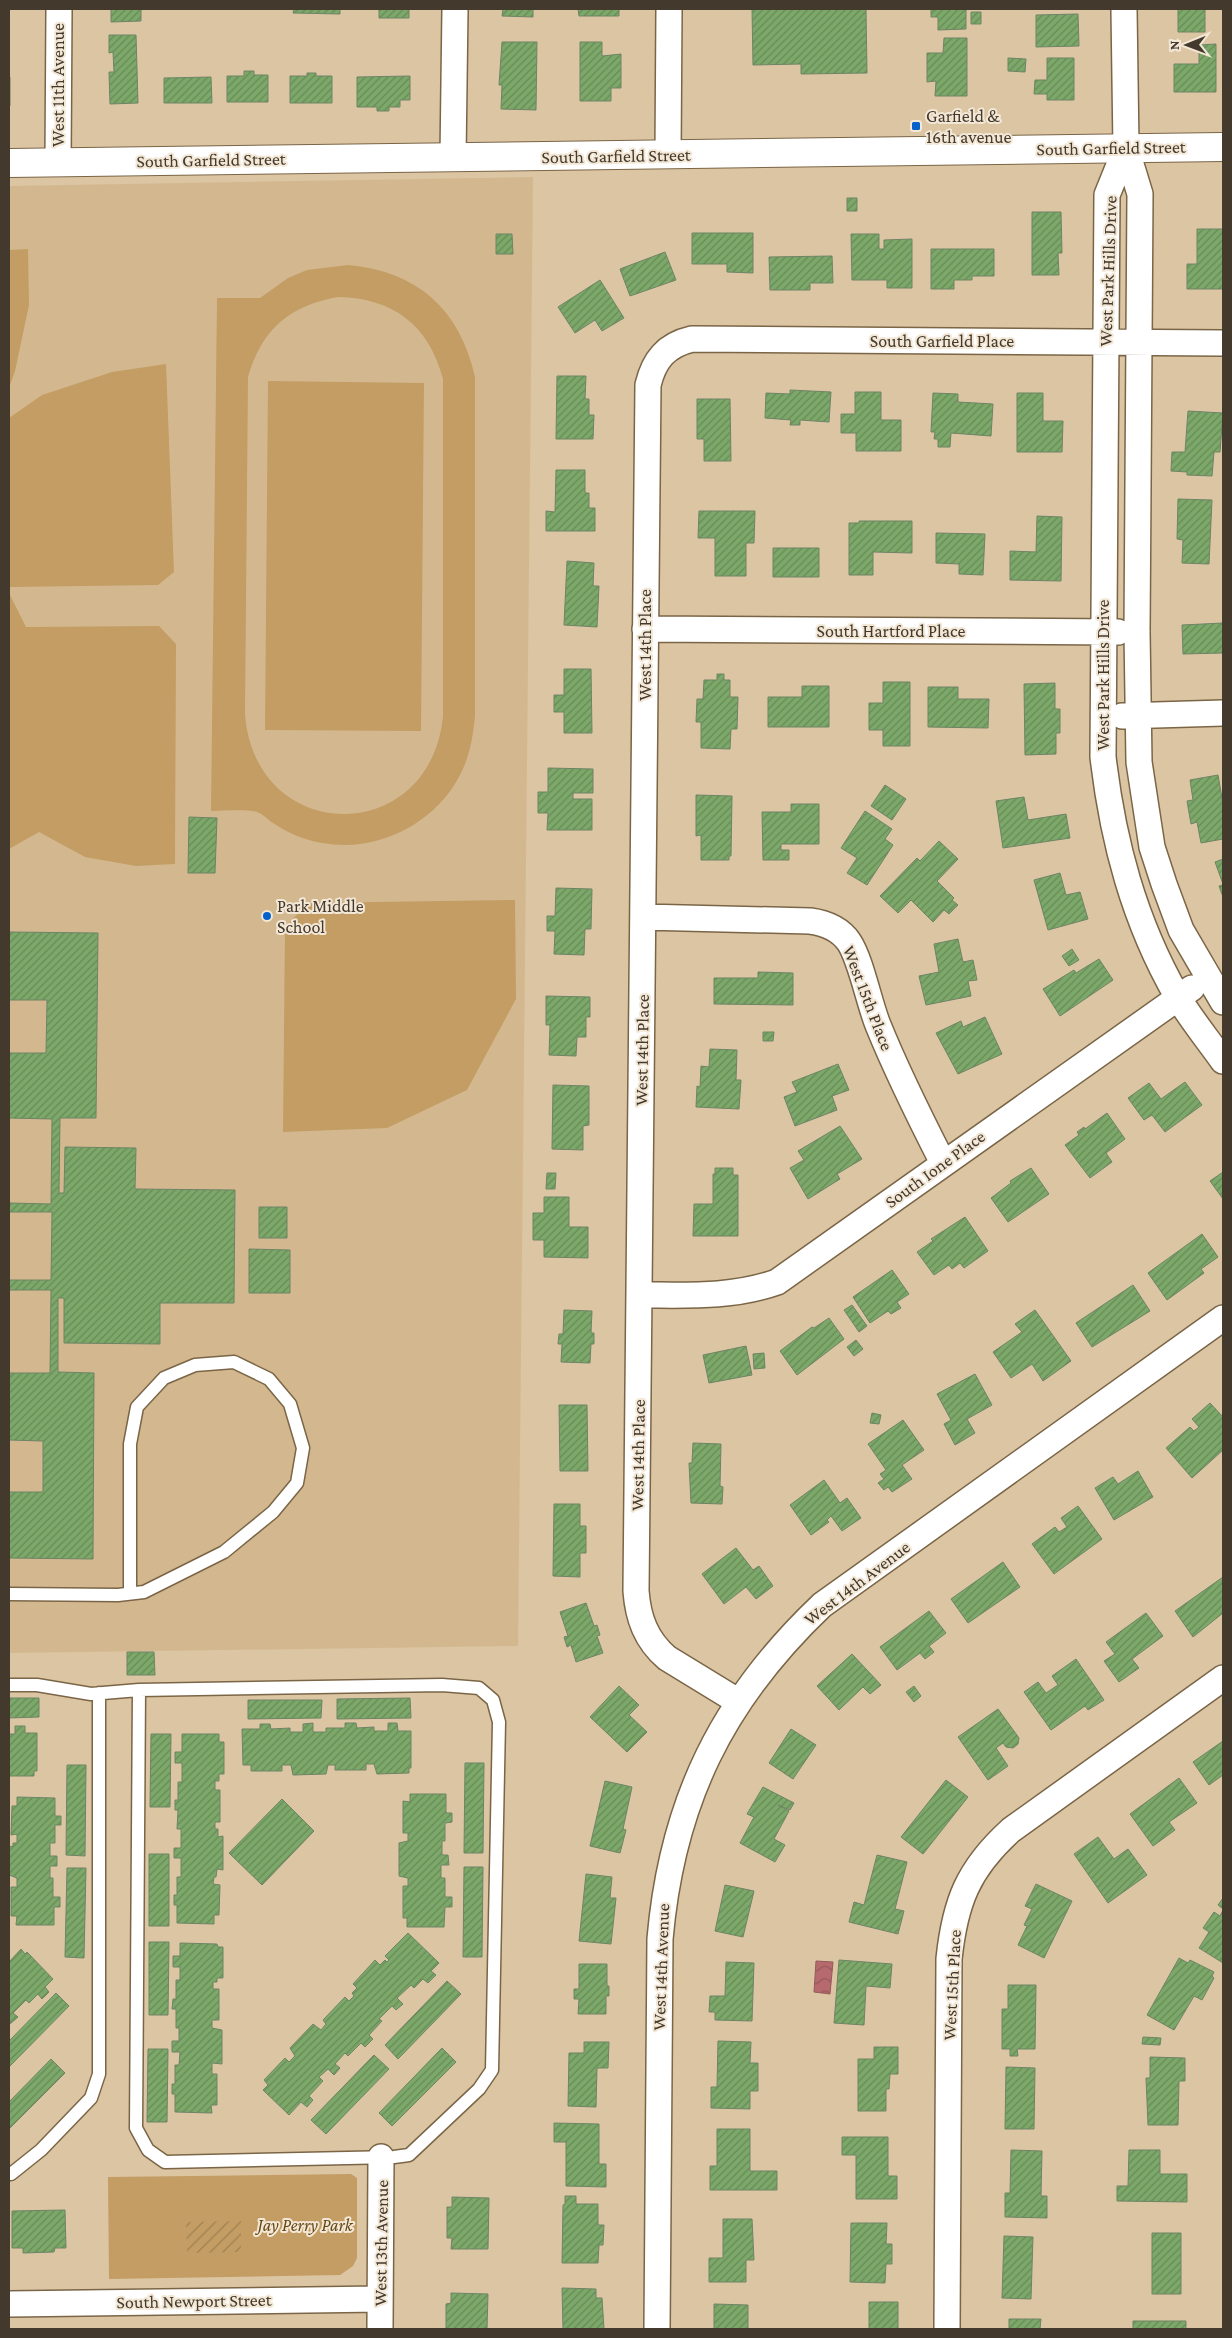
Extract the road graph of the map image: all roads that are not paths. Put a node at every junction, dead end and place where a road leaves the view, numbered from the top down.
1 (59, 9) edge
2 (455, 9) edge
3 (669, 9) edge
4 (1124, 9) edge
5 (1223, 147) edge
6 (1126, 148) junction
7 (668, 155) junction
8 (453, 158) junction
9 (58, 162) junction
10 (9, 163) edge
11 (1106, 343) junction
12 (1140, 343) junction
13 (1223, 343) edge
14 (664, 352) joint
15 (645, 628) junction
16 (1102, 632) junction
17 (1137, 632) junction
18 (1223, 712) edge
19 (1102, 716) junction
20 (1137, 716) junction
21 (643, 917) junction
22 (1207, 977) junction
23 (1178, 997) junction
24 (1223, 1002) edge
25 (1223, 1062) edge
26 (943, 1163) junction
27 (640, 1295) junction
28 (1223, 1318) edge
29 (130, 1593) junction
30 (9, 1594) edge
31 (1223, 1678) edge
32 (9, 1685) edge
33 (139, 1690) junction
34 (98, 1693) junction
35 (739, 1702) junction
36 (381, 2157) junction
37 (9, 2174) edge
38 (380, 2299) junction
39 (9, 2304) edge
40 (380, 2329) edge
41 (656, 2329) edge
42 (947, 2329) edge

1 - 9 street, West 11th Avenue
2 - 8 street
3 - 7 street
4 - 6 street
5 - 6 street, South Garfield Street
6 - 7 street, South Garfield Street
6 - 11 street, West Park Hills Drive
6 - 12 street, West Park Hills Drive
7 - 8 street, South Garfield Street
8 - 9 street, South Garfield Street
9 - 10 street, South Garfield Street
11 - 12 street, South Garfield Place
11 - 14 street, South Garfield Place
11 - 16 street, West Park Hills Drive
12 - 13 street, South Garfield Place
12 - 17 street, West Park Hills Drive
14 - 15 street, West 14th Place
15 - 16 street, South Hartford Place
15 - 21 street, West 14th Place
16 - 17 street, South Hartford Place
16 - 19 street, West Park Hills Drive
17 - 20 street, West Park Hills Drive
18 - 20 street
19 - 20 street
19 - 23 street, West Park Hills Drive
20 - 22 street, West Park Hills Drive
21 - 26 street, West 15th Place
21 - 27 street, West 14th Place
22 - 23 street, South Ione Place
22 - 24 street, West Park Hills Drive
23 - 25 street, West Park Hills Drive
23 - 26 street, South Ione Place
26 - 27 street, South Ione Place
27 - 35 street, West 14th Place
28 - 35 street, West 14th Avenue
29 - 29 lane
29 - 30 lane
31 - 42 street, West 15th Place
32 - 34 lane
33 - 34 lane
33 - 36 lane
33 - 36 lane
34 - 37 lane
35 - 41 street, West 14th Avenue
36 - 38 street, West 13th Avenue
38 - 39 street, South Newport Street
38 - 40 street, West 13th Avenue

